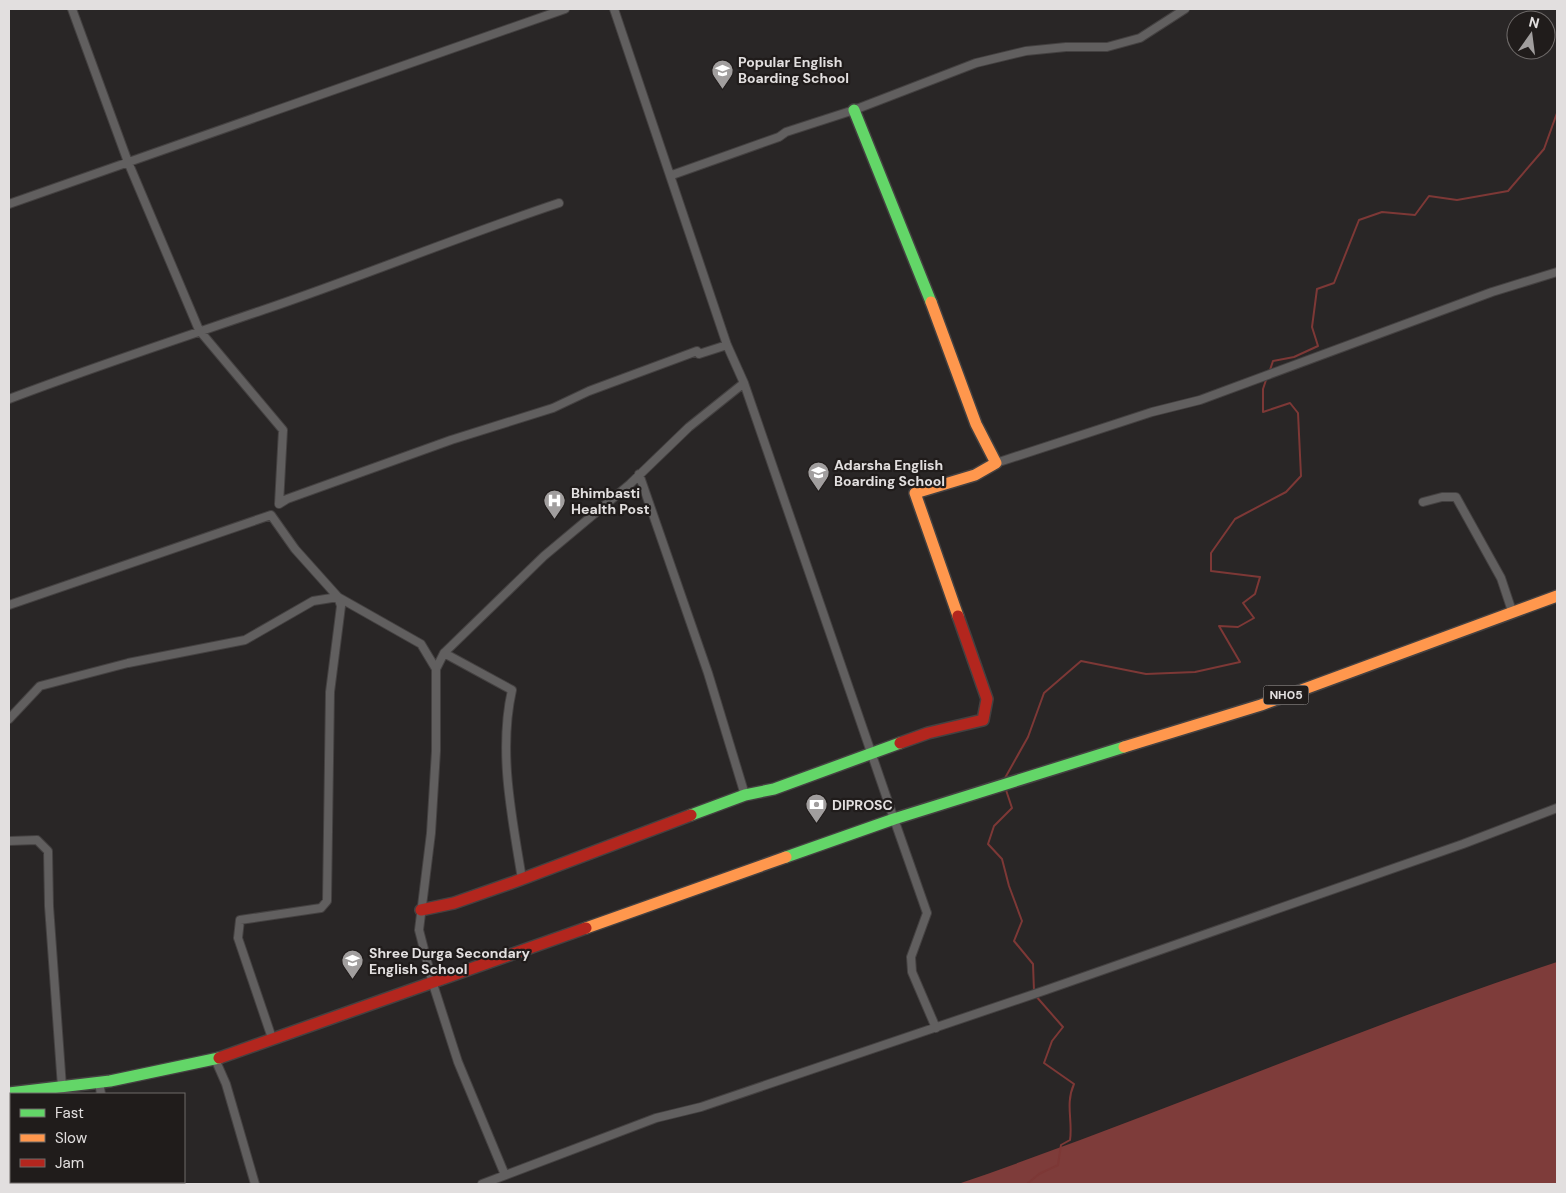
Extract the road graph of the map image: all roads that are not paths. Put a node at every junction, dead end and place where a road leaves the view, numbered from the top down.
1 (72, 9) edge
2 (565, 9) edge
3 (614, 9) edge
4 (1184, 9) edge
5 (854, 110) junction
6 (128, 162) junction
7 (672, 175) junction
8 (560, 202) dead end
9 (9, 204) edge
10 (1557, 272) edge
11 (199, 330) junction
12 (727, 345) junction
13 (744, 383) junction
14 (9, 399) edge
15 (996, 464) junction
16 (639, 474) junction
17 (1423, 502) dead end
18 (338, 596) junction
19 (1557, 596) edge
20 (9, 605) edge
21 (1512, 611) junction
22 (444, 653) junction
23 (436, 669) junction
24 (9, 719) edge
25 (873, 753) junction
26 (745, 795) junction
27 (1557, 808) edge
28 (894, 819) junction
29 (9, 842) edge
30 (522, 879) junction
31 (421, 910) junction
32 (433, 984) junction
33 (936, 1028) junction
34 (272, 1038) junction
35 (215, 1059) junction
36 (99, 1082) junction
37 (62, 1087) junction
38 (9, 1093) edge
39 (101, 1093) edge
40 (505, 1175) junction
41 (255, 1184) edge
42 (482, 1184) edge

1 - 6 street
2 - 6 street
3 - 7 street
4 - 5 street
5 - 7 street
5 - 15 main road
6 - 9 street
6 - 11 street
7 - 12 street
8 - 11 street
10 - 15 street
11 - 12 street
11 - 14 street
12 - 13 street
13 - 16 street
13 - 25 street
15 - 25 main road
16 - 22 street
16 - 26 street
17 - 21 street
18 - 20 street
18 - 23 street
18 - 24 street
18 - 34 street
19 - 21 main road, NH05
21 - 28 main road, NH05
22 - 23 street
22 - 30 street
23 - 31 street
25 - 26 main road
25 - 28 street
26 - 30 main road
27 - 33 street
28 - 32 main road, NH05
28 - 33 street
29 - 37 street
30 - 31 main road
31 - 32 street
32 - 34 main road, NH05
32 - 40 street
33 - 40 street
34 - 35 main road, NH05
35 - 36 main road, NH05
35 - 41 street
36 - 37 main road, NH05
36 - 39 street
37 - 38 main road, NH05
40 - 42 street

